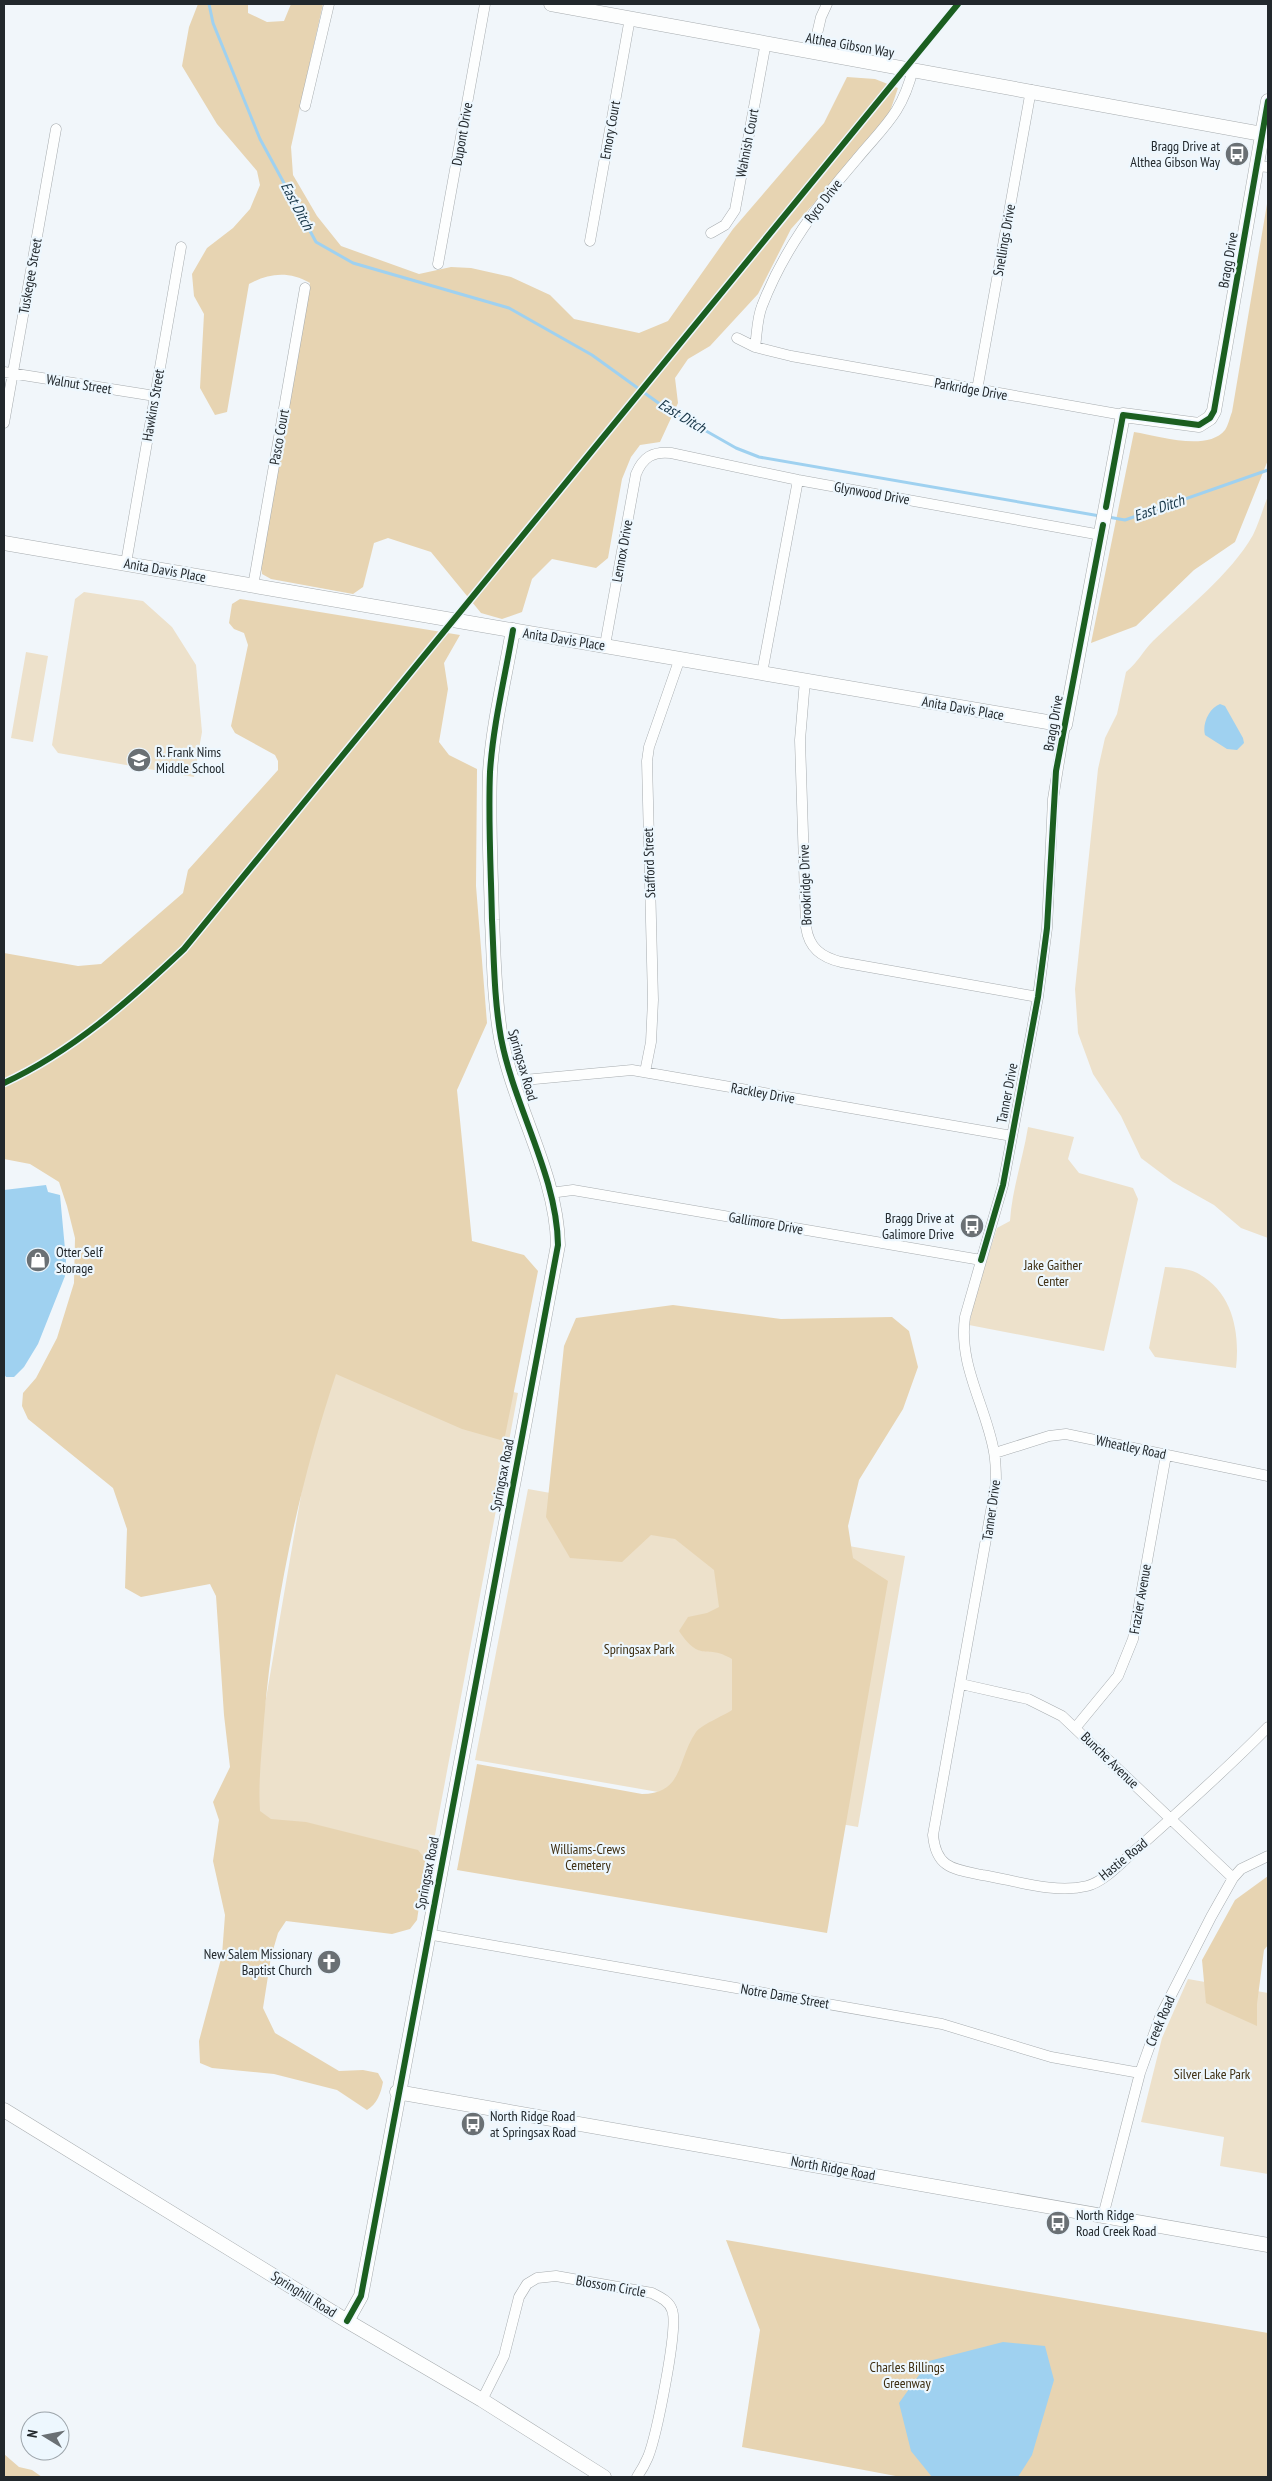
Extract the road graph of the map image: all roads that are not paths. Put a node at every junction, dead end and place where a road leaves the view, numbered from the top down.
1 (329, 4) edge
2 (485, 4) edge
3 (551, 4) edge
4 (827, 4) edge
5 (630, 18) junction
6 (766, 42) junction
7 (813, 51) junction
8 (913, 68) junction
9 (1031, 90) junction
10 (1268, 101) edge
11 (305, 106) dead end
12 (56, 129) dead end
13 (1262, 134) junction
14 (1263, 166) edge
15 (711, 233) dead end
16 (590, 241) dead end
17 (181, 247) dead end
18 (438, 264) dead end
19 (306, 288) dead end
20 (737, 338) dead end
21 (755, 347) junction
22 (8, 373) edge
23 (976, 390) junction
24 (155, 396) junction
25 (1123, 415) junction
26 (1207, 420) joint
27 (4, 424) edge
28 (645, 458) joint
29 (798, 480) junction
30 (1102, 530) junction
31 (4, 543) edge
32 (126, 563) junction
33 (253, 586) junction
34 (513, 630) junction
35 (604, 645) junction
36 (680, 658) junction
37 (762, 673) junction
38 (805, 680) junction
39 (1065, 726) junction
40 (1047, 928) joint
41 (1038, 997) junction
42 (645, 1072) junction
43 (513, 1081) junction
44 (1012, 1136) junction
45 (550, 1193) junction
46 (981, 1260) junction
47 (995, 1453) junction
48 (1166, 1455) junction
49 (1268, 1476) edge
50 (961, 1684) junction
51 (1268, 1727) edge
52 (1076, 1728) junction
53 (1171, 1819) junction
54 (1268, 1856) edge
55 (940, 1860) joint
56 (1233, 1878) junction
57 (428, 1934) junction
58 (1140, 2073) junction
59 (397, 2092) junction
60 (4, 2110) edge
61 (1103, 2216) junction
62 (1268, 2245) edge
63 (347, 2321) junction
64 (482, 2400) junction
65 (604, 2477) edge
66 (637, 2477) edge

1 - 11 street
2 - 18 street, Dupont Drive
3 - 5 street, Althea Gibson Way
4 - 7 street
5 - 6 street, Althea Gibson Way
5 - 16 street, Emory Court
6 - 7 street, Althea Gibson Way
6 - 15 street, Wahnish Court
7 - 8 street, Althea Gibson Way
8 - 9 street, Althea Gibson Way
8 - 21 street, Ryco Drive
9 - 13 street, Althea Gibson Way
9 - 23 street, Snellings Drive
10 - 13 street, Bragg Drive
12 - 22 street, Tuskegee Street
13 - 14 street, Bragg Drive
14 - 26 street, Bragg Drive
17 - 24 street, Hawkins Street
19 - 33 street, Pasco Court
20 - 21 street, Parkridge Drive
21 - 23 street, Parkridge Drive
22 - 24 street, Walnut Street
22 - 27 street, Tuskegee Street
23 - 25 street, Parkridge Drive
24 - 32 street, Hawkins Street
25 - 26 street, Parkridge Drive
25 - 30 street, Bragg Drive
28 - 29 street, Glynwood Drive
28 - 35 street, Lennox Drive
29 - 30 street, Glynwood Drive
29 - 37 street
30 - 39 street, Bragg Drive
31 - 32 street, Anita Davis Place
32 - 33 street, Anita Davis Place
33 - 34 street, Anita Davis Place
34 - 35 street, Anita Davis Place
34 - 43 street, Springsax Road
35 - 36 street, Anita Davis Place
36 - 37 street, Anita Davis Place
36 - 42 street, Stafford Street
37 - 38 street, Anita Davis Place
38 - 39 street, Anita Davis Place
38 - 41 street, Brookridge Drive
39 - 40 street, Bragg Drive
40 - 41 street, Tanner Drive
41 - 44 street, Tanner Drive
42 - 43 street, Rackley Drive
42 - 44 street, Rackley Drive
43 - 45 street, Springsax Road
44 - 46 street, Tanner Drive
45 - 46 street, Gallimore Drive
45 - 57 street, Springsax Road
46 - 47 street, Tanner Drive
47 - 48 street, Wheatley Road
47 - 50 street, Tanner Drive
48 - 49 street, Wheatley Road
48 - 52 street, Frazier Avenue
50 - 52 street, Bunche Avenue
50 - 55 street, Tanner Drive
51 - 53 street, Hastie Road
52 - 53 street, Bunche Avenue
53 - 55 street, Hastie Road
53 - 56 street, Bunche Avenue
54 - 56 street, Creek Road
56 - 58 street, Creek Road
57 - 58 street, Notre Dame Street
57 - 59 street, Springsax Road
58 - 61 street, Creek Road
59 - 61 street, North Ridge Road
59 - 63 street, Springsax Road
60 - 63 street, Springhill Road
61 - 62 street, North Ridge Road
63 - 64 street, Springhill Road
64 - 65 street, Springhill Road
64 - 66 street, Blossom Circle

